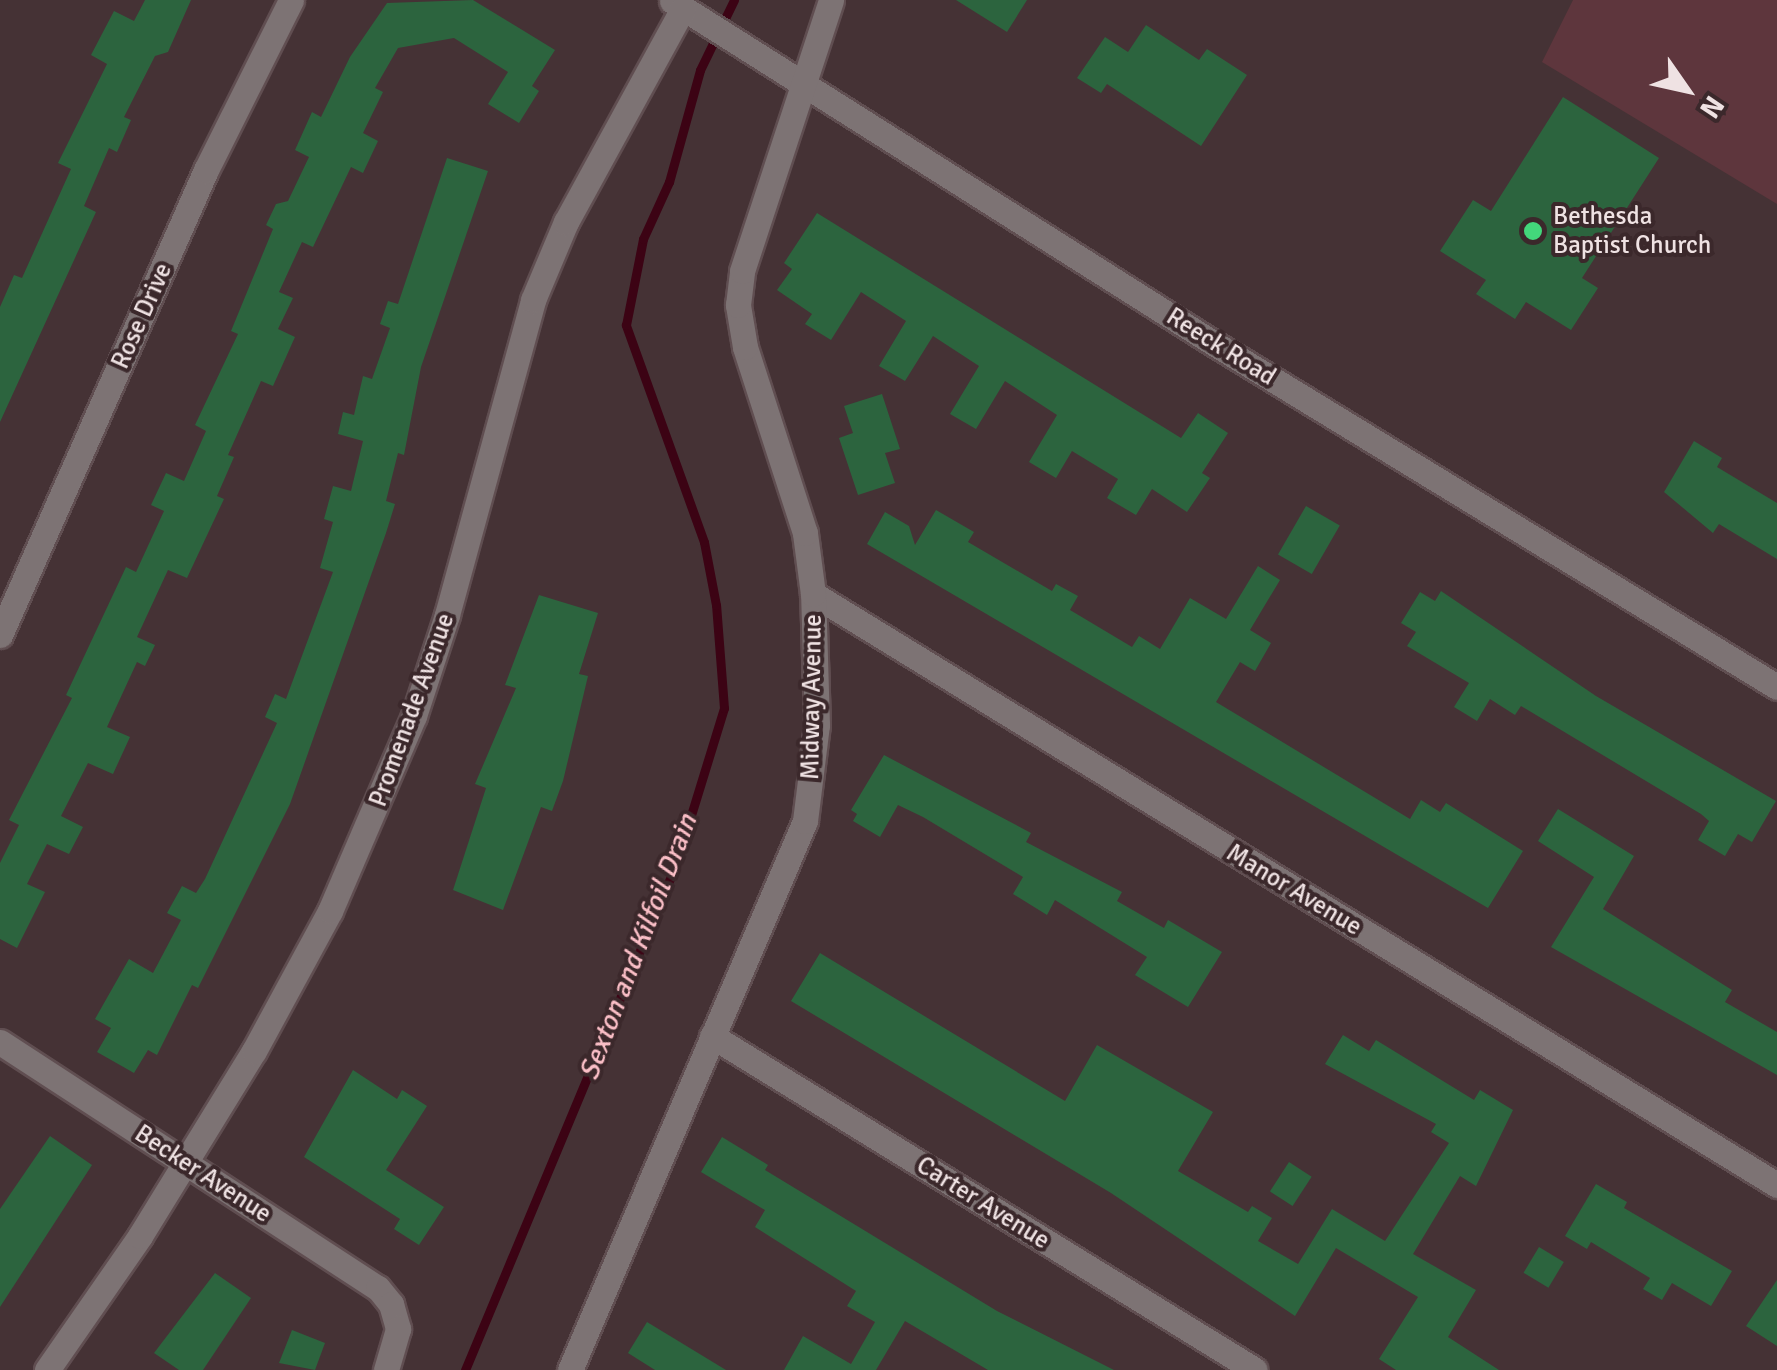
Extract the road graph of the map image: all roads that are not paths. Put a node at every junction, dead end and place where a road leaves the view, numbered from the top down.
1 (291, 0) edge
2 (832, 0) edge
3 (683, 8) edge
4 (805, 82) junction
5 (813, 594) junction
6 (0, 634) edge
7 (1777, 686) edge
8 (712, 1036) junction
9 (0, 1042) edge
10 (185, 1162) junction
11 (1777, 1185) edge
12 (47, 1370) edge
13 (386, 1370) edge
14 (570, 1370) edge
15 (1255, 1370) edge

1 - 6 street, Rose Drive
2 - 4 street, Midway Avenue
3 - 4 street, Reeck Road
3 - 10 street, Promenade Avenue
4 - 5 street, Midway Avenue
4 - 7 street, Reeck Road
5 - 8 street, Midway Avenue
5 - 11 street, Manor Avenue
8 - 14 street, Midway Avenue
8 - 15 street, Carter Avenue
9 - 10 street, Becker Avenue
10 - 12 street, Promenade Avenue
10 - 13 street, Becker Avenue

